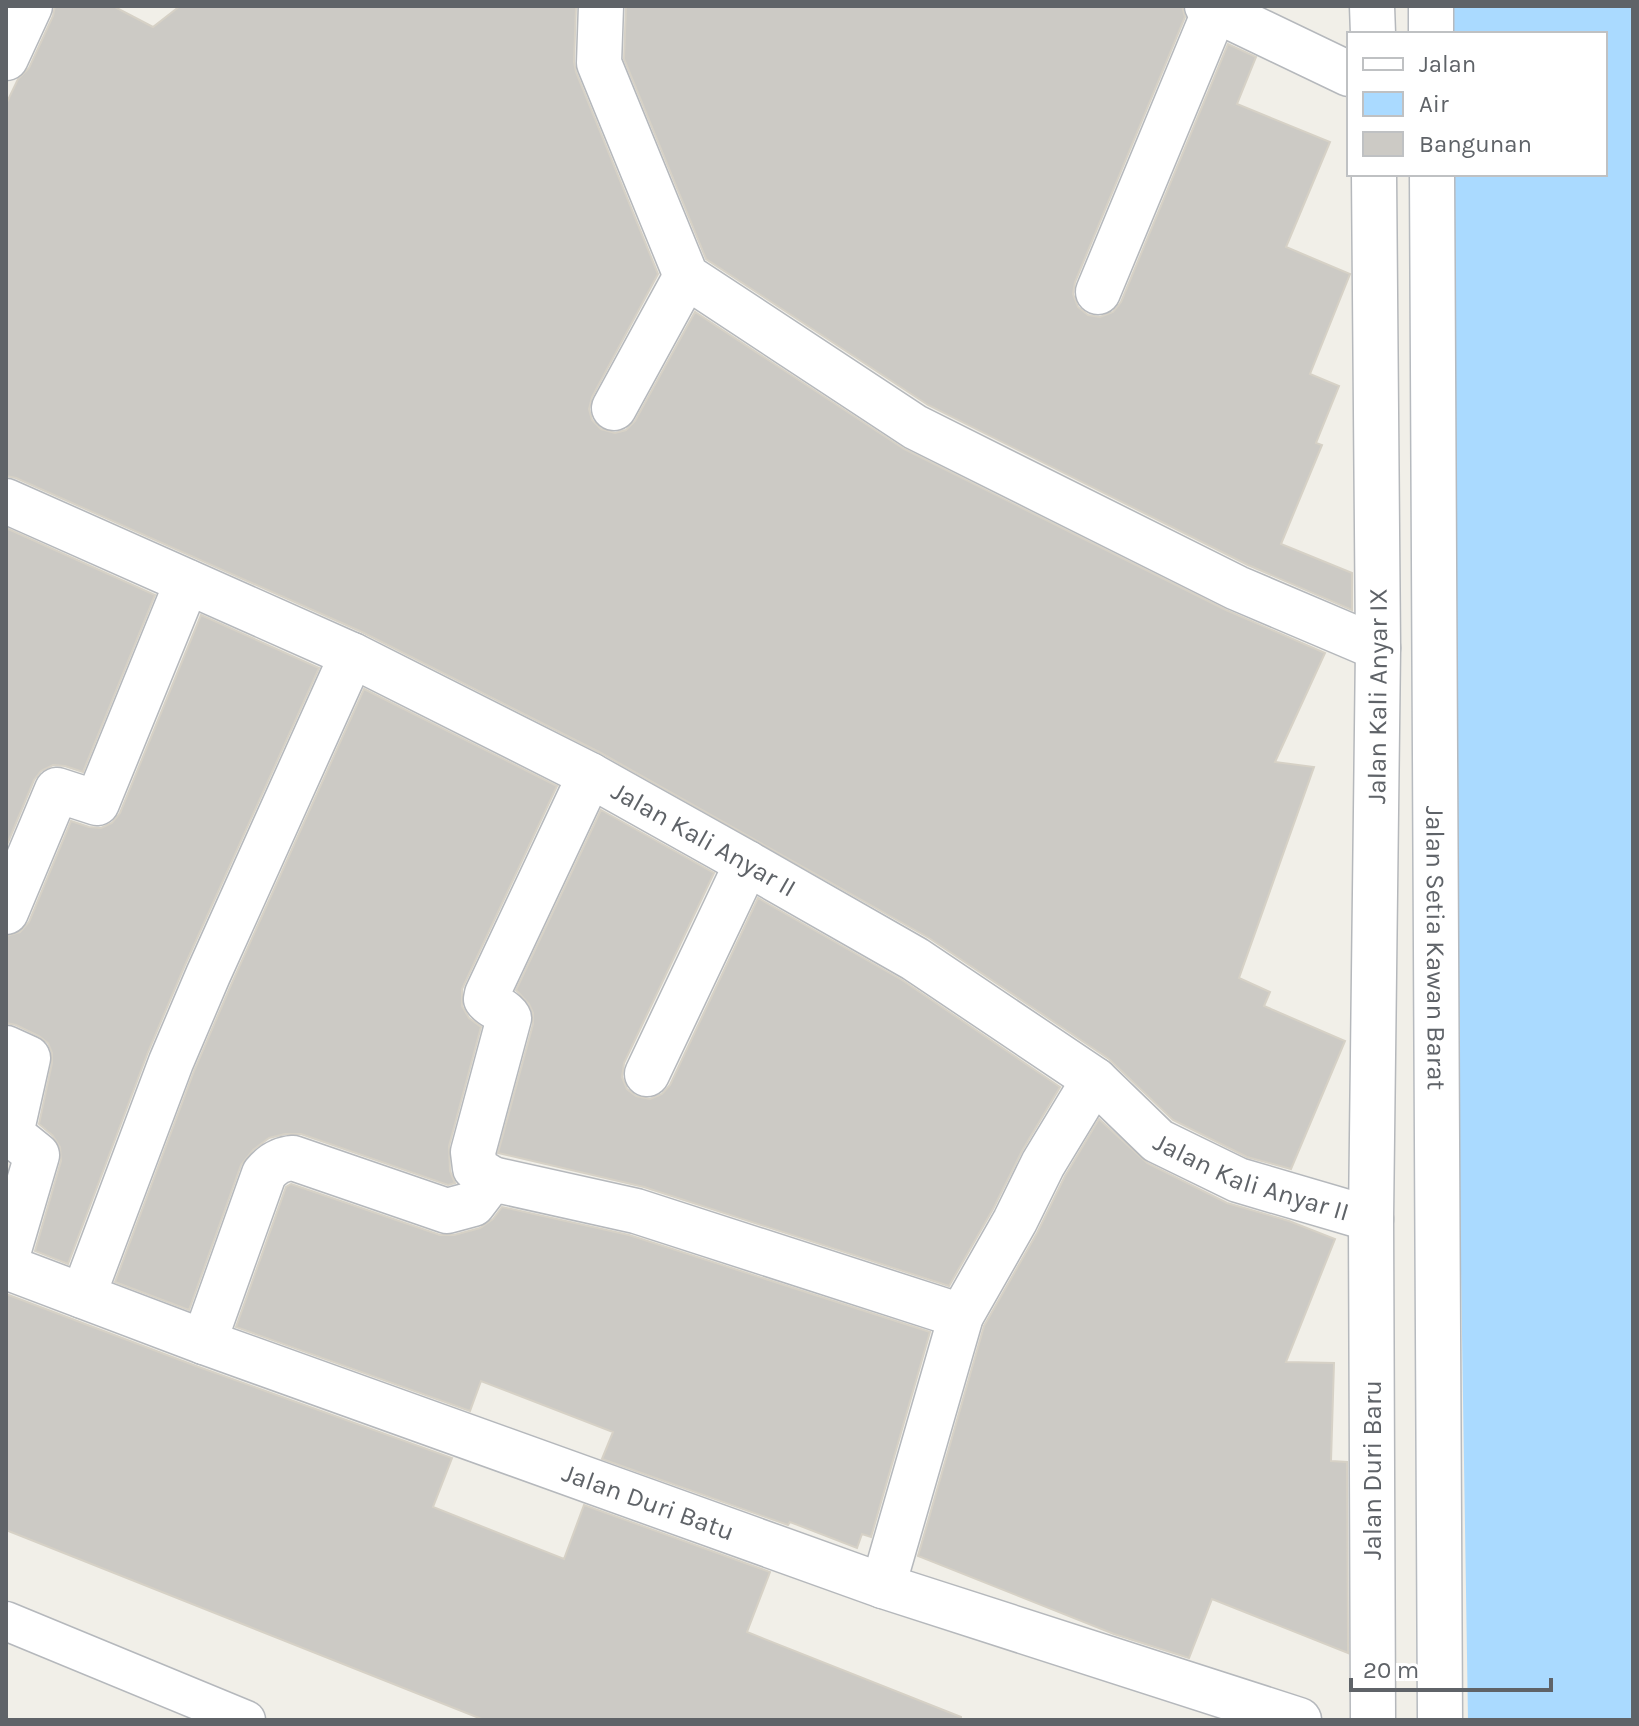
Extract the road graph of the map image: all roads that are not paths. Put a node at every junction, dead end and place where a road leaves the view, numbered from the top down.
1 (30, 6) edge
2 (601, 6) edge
3 (1372, 6) edge
4 (1431, 6) edge
5 (1211, 8) edge
6 (1373, 32) edge
7 (1431, 32) edge
8 (6, 58) edge
9 (1347, 73) edge
10 (1374, 176) edge
11 (1432, 176) edge
12 (686, 276) junction
13 (1098, 292) dead end
14 (614, 408) dead end
15 (6, 501) edge
16 (187, 582) junction
17 (1378, 648) junction
18 (352, 655) junction
19 (590, 775) junction
20 (747, 863) junction
21 (6, 912) edge
22 (6, 1048) edge
23 (647, 1074) dead end
24 (1095, 1080) junction
25 (492, 1179) junction
26 (1371, 1219) junction
27 (6, 1260) edge
28 (6, 1267) edge
29 (83, 1296) junction
30 (961, 1316) junction
31 (204, 1342) junction
32 (883, 1586) junction
33 (6, 1621) edge
34 (246, 1720) edge
35 (1299, 1720) edge
36 (1373, 1720) edge
37 (1440, 1720) edge

1 - 8 street
2 - 12 street
3 - 6 street
4 - 7 street
5 - 9 street
5 - 13 street
10 - 17 street, Jalan Kali Anyar IX
11 - 37 street, Jalan Setia Kawan Barat
12 - 14 street
12 - 17 street
15 - 16 street, Jalan Kali Anyar II
16 - 18 street, Jalan Kali Anyar II
16 - 21 street
17 - 26 street, Jalan Kali Anyar IX
18 - 19 street, Jalan Kali Anyar II
18 - 29 street
19 - 20 street, Jalan Kali Anyar II
19 - 25 street
20 - 23 street
20 - 24 street, Jalan Kali Anyar II
22 - 27 street
24 - 26 street, Jalan Kali Anyar II
24 - 30 street
25 - 30 street
25 - 31 street
26 - 36 street, Jalan Duri Baru
28 - 29 street, Jalan Duri Batu
29 - 31 street, Jalan Duri Batu
30 - 32 street
31 - 32 street, Jalan Duri Batu
32 - 35 street, Jalan Duri Batu
33 - 34 lane

